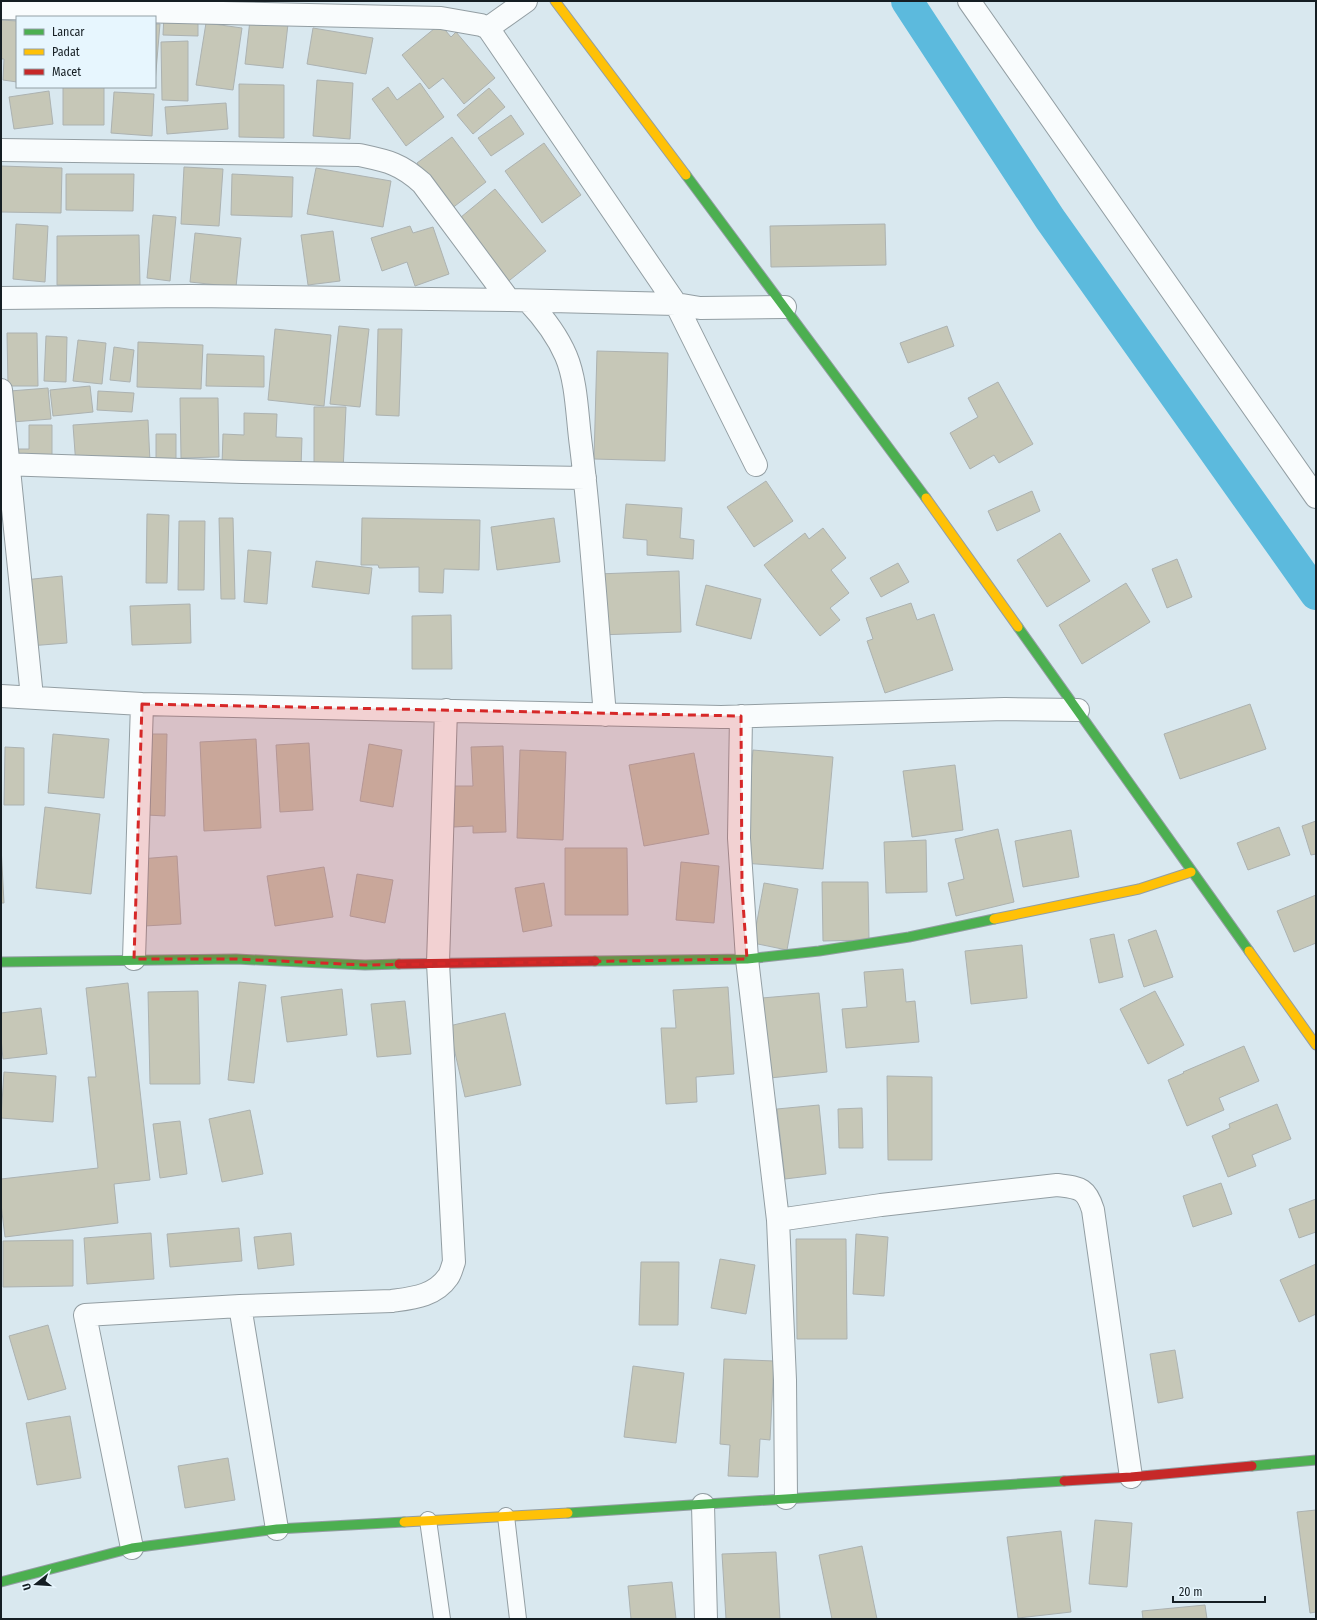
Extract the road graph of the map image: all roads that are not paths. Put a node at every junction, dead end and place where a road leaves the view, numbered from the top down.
1 (526, 1) edge
2 (554, 1) edge
3 (969, 1) edge
4 (1, 8) edge
5 (488, 28) junction
6 (1, 150) edge
7 (1, 298) edge
8 (519, 300) junction
9 (676, 304) junction
10 (785, 307) junction
11 (1, 390) edge
12 (4, 464) edge
13 (756, 465) dead end
14 (585, 478) junction
15 (1316, 497) edge
16 (1, 696) edge
17 (32, 697) junction
18 (142, 704) junction
19 (446, 710) junction
20 (1078, 710) junction
21 (605, 715) junction
22 (741, 716) junction
23 (1191, 872) junction
24 (134, 959) junction
25 (747, 959) junction
26 (1, 962) edge
27 (438, 963) junction
28 (1316, 1045) edge
29 (778, 1220) junction
30 (240, 1306) junction
31 (1316, 1460) edge
32 (1132, 1477) junction
33 (786, 1498) junction
34 (703, 1505) junction
35 (506, 1516) junction
36 (428, 1520) junction
37 (277, 1529) junction
38 (132, 1548) junction
39 (1, 1582) edge
40 (442, 1619) edge
41 (518, 1619) edge
42 (706, 1619) edge

1 - 5 street
2 - 10 street
3 - 15 street
4 - 5 street
5 - 9 street
6 - 8 street
7 - 8 street
8 - 9 street
8 - 14 street
9 - 10 street
9 - 13 street
10 - 20 street
11 - 12 street
12 - 14 street
12 - 17 street
14 - 21 street
16 - 17 street
17 - 18 street
18 - 19 street
18 - 24 street
19 - 21 street
19 - 27 street
20 - 22 street
20 - 23 street
21 - 22 street
22 - 25 street
23 - 25 street
23 - 28 street
24 - 26 street
24 - 27 street
25 - 27 street
25 - 29 street
27 - 30 street
29 - 32 street
29 - 33 street
30 - 37 street
30 - 38 street
31 - 32 street
32 - 33 street
33 - 34 street
34 - 35 street
34 - 42 street
35 - 36 street
35 - 41 lane
36 - 37 street
36 - 40 lane
37 - 38 street
38 - 39 street

